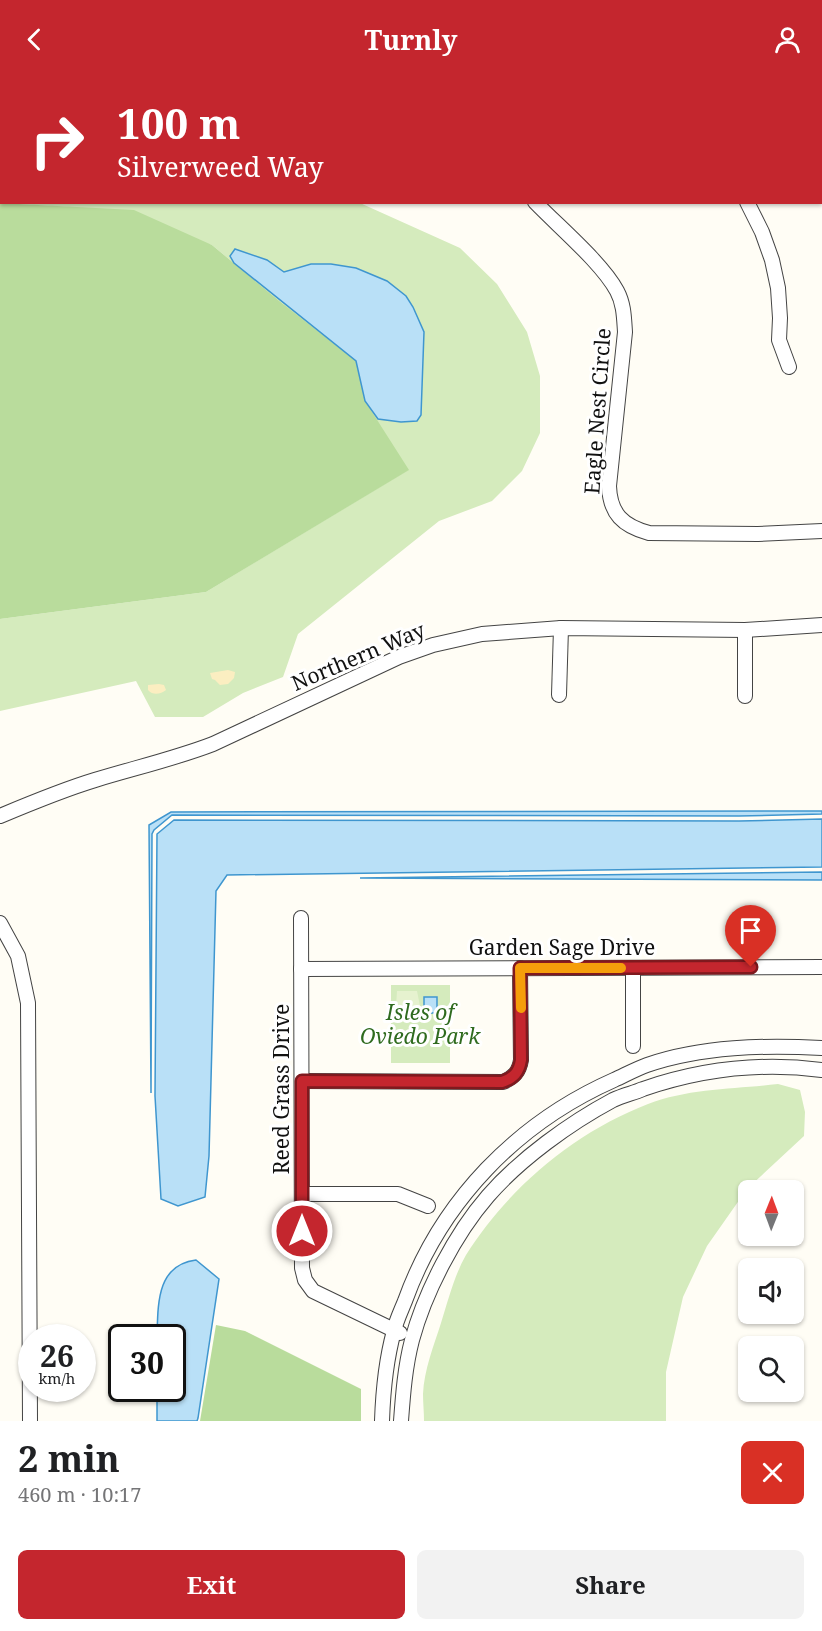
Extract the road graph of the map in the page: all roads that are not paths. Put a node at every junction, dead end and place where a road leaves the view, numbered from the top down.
1 (537, 204) edge
2 (748, 204) edge
3 (789, 367) dead end
4 (822, 531) edge
5 (822, 625) edge
6 (561, 628) junction
7 (746, 630) junction
8 (559, 695) dead end
9 (745, 696) dead end
10 (0, 816) edge
11 (302, 918) dead end
12 (0, 923) edge
13 (822, 967) edge
14 (520, 968) junction
15 (633, 968) junction
16 (302, 969) junction
17 (633, 1046) dead end
18 (822, 1048) edge
19 (820, 1070) edge
20 (302, 1081) junction
21 (302, 1194) junction
22 (428, 1206) dead end
23 (394, 1331) junction
24 (412, 1339) junction
25 (30, 1421) edge
26 (382, 1421) edge
27 (401, 1421) edge

1 - 4 street, Eagle Nest Circle
2 - 3 street
5 - 7 street, Northern Way
6 - 7 street, Northern Way
6 - 8 street
6 - 10 street, Northern Way
7 - 9 street
11 - 16 street, Reed Grass Drive
12 - 25 street
13 - 15 street, Garden Sage Drive
14 - 15 street, Garden Sage Drive
14 - 16 street, Garden Sage Drive
14 - 20 street
15 - 17 street
16 - 20 street, Reed Grass Drive
18 - 19 street
18 - 23 street
19 - 24 street
20 - 21 street, Reed Grass Drive
21 - 22 street
21 - 23 street, Reed Grass Drive
23 - 24 street, Reed Grass Drive
23 - 26 street
24 - 27 street

